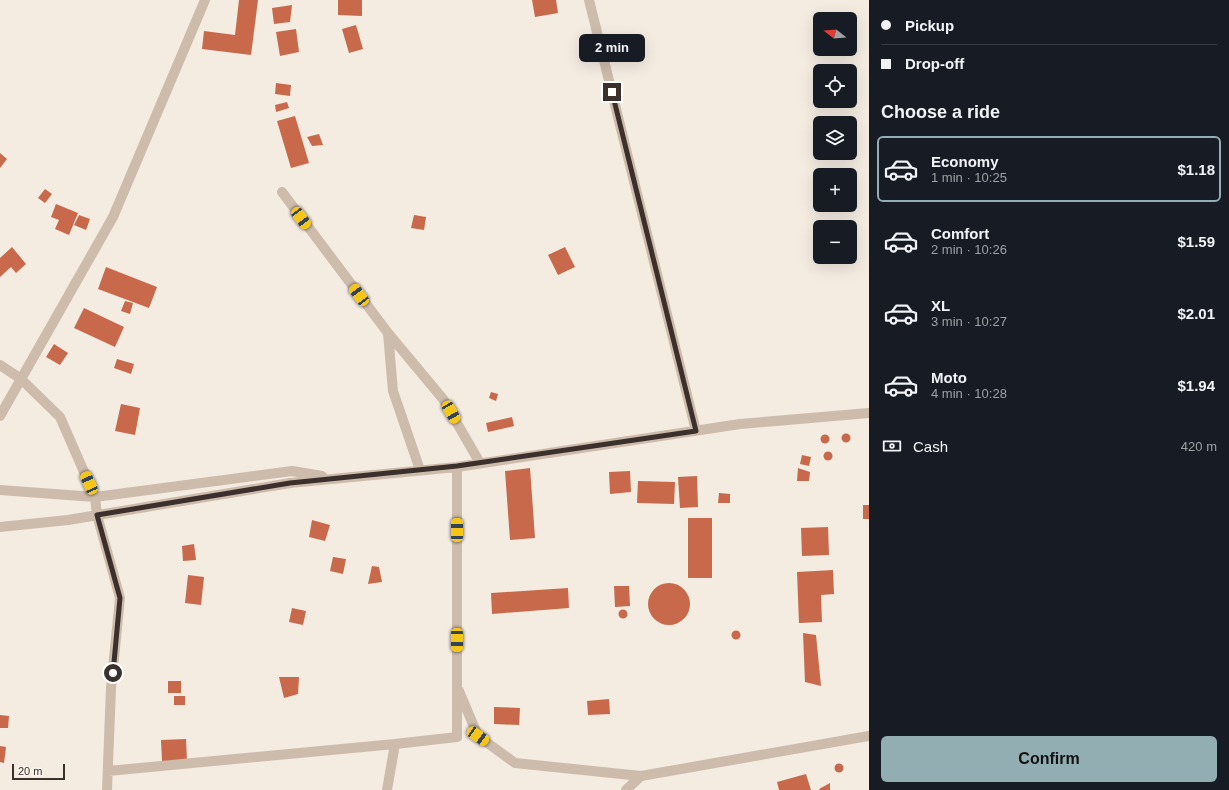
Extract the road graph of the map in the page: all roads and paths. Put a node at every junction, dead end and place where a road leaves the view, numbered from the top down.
1 (205, 0) edge
2 (589, 0) edge
3 (282, 192) dead end
4 (388, 333) junction
5 (0, 365) edge
6 (21, 379) junction
7 (869, 413) edge
8 (0, 416) edge
9 (696, 431) junction
10 (480, 463) junction
11 (457, 466) junction
12 (420, 470) junction
13 (333, 478) junction
14 (0, 490) edge
15 (95, 497) junction
16 (97, 515) junction
17 (0, 527) edge
18 (457, 688) junction
19 (869, 736) edge
20 (395, 744) junction
21 (108, 771) junction
22 (640, 776) junction
23 (107, 790) edge
24 (387, 790) edge
25 (626, 790) edge

1 - 6 street
2 - 9 street
3 - 4 street
4 - 10 street
4 - 12 street
5 - 6 street
6 - 8 street
6 - 15 street
7 - 9 street
9 - 10 street
10 - 11 street
11 - 12 street
11 - 18 street
12 - 13 street
13 - 15 street
13 - 16 street
14 - 15 street
15 - 16 street
16 - 17 street
16 - 21 street
18 - 20 street
18 - 22 street
19 - 22 street
20 - 21 street
20 - 24 street
21 - 23 street
22 - 25 street

